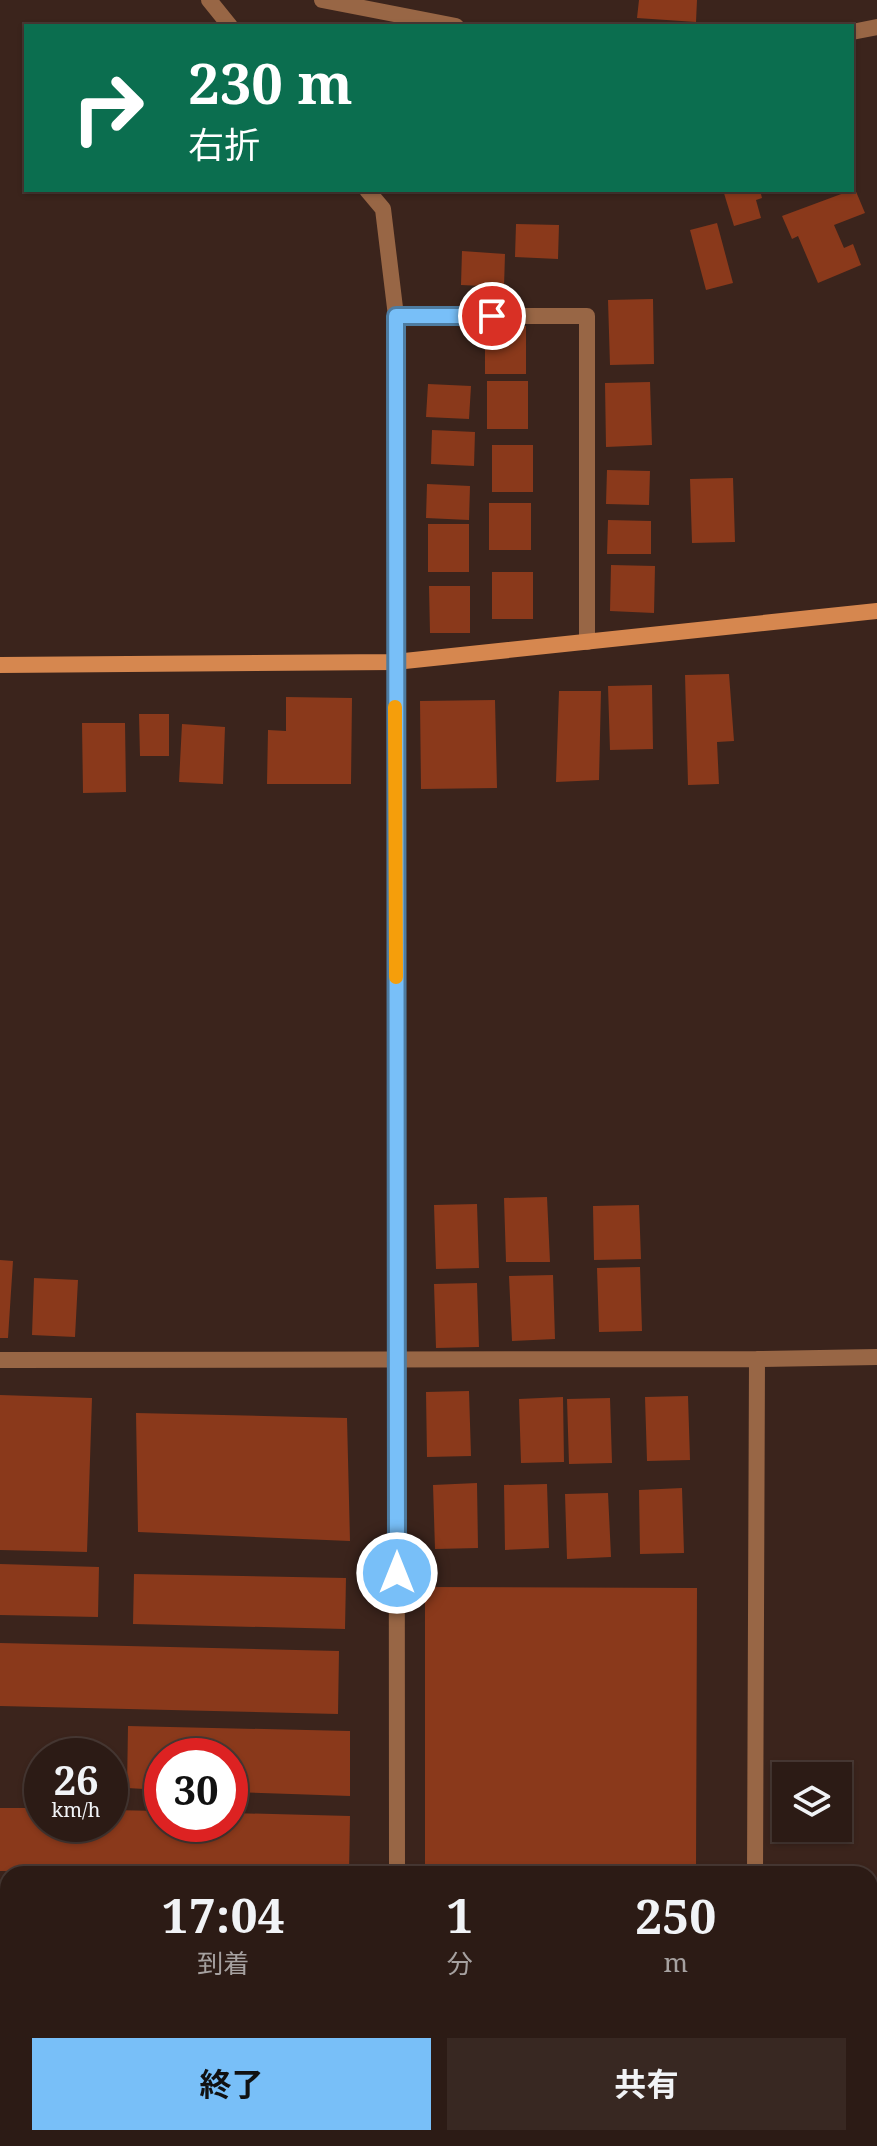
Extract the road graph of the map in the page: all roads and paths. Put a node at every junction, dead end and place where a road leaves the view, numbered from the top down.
1 (209, 0) edge
2 (322, 0) edge
3 (228, 24) edge
4 (446, 24) edge
5 (877, 27) edge
6 (854, 32) edge
7 (369, 192) edge
8 (396, 316) junction
9 (877, 611) edge
10 (587, 642) junction
11 (395, 662) junction
12 (0, 665) edge
13 (877, 1357) edge
14 (757, 1359) junction
15 (0, 1360) edge
16 (396, 1362) junction
17 (397, 1866) edge
18 (755, 1866) edge

1 - 3 street
2 - 4 street
5 - 6 street
7 - 8 street
8 - 10 street
8 - 11 street
9 - 10 street
10 - 11 street
11 - 12 street
11 - 16 street
13 - 14 street
14 - 16 street
14 - 18 street
15 - 16 street
16 - 17 street

